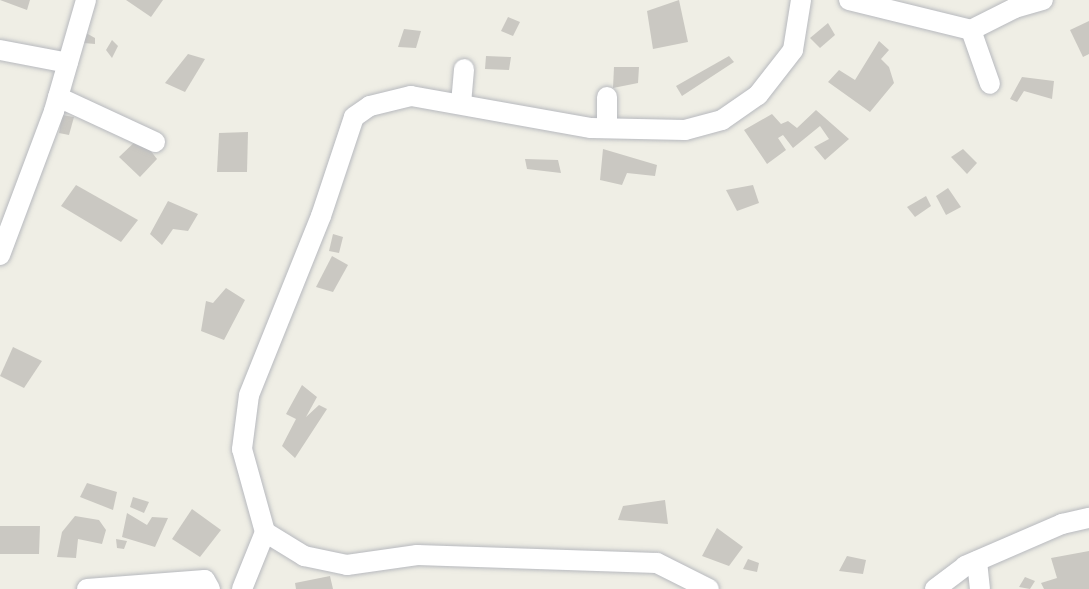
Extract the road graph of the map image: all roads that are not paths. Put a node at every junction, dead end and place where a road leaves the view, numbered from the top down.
1 (86, 0) edge
2 (801, 0) edge
3 (849, 0) edge
4 (1043, 0) edge
5 (971, 30) junction
6 (0, 50) edge
7 (68, 63) junction
8 (464, 69) dead end
9 (990, 84) dead end
10 (58, 97) junction
11 (607, 97) dead end
12 (461, 104) junction
13 (607, 128) junction
14 (155, 141) dead end
15 (0, 255) edge
16 (1089, 518) edge
17 (265, 532) junction
18 (977, 561) junction
19 (87, 589) edge
20 (210, 589) edge
21 (242, 589) edge
22 (709, 589) edge
23 (935, 589) edge
24 (980, 589) edge

1 - 7 street
2 - 13 street
3 - 5 street
4 - 5 street
5 - 9 street
6 - 7 street
7 - 10 street
8 - 12 street
10 - 14 street
10 - 15 street
11 - 13 street
12 - 13 street
12 - 17 street
16 - 18 street
17 - 21 street
17 - 22 street
18 - 23 street
18 - 24 street
19 - 20 street

